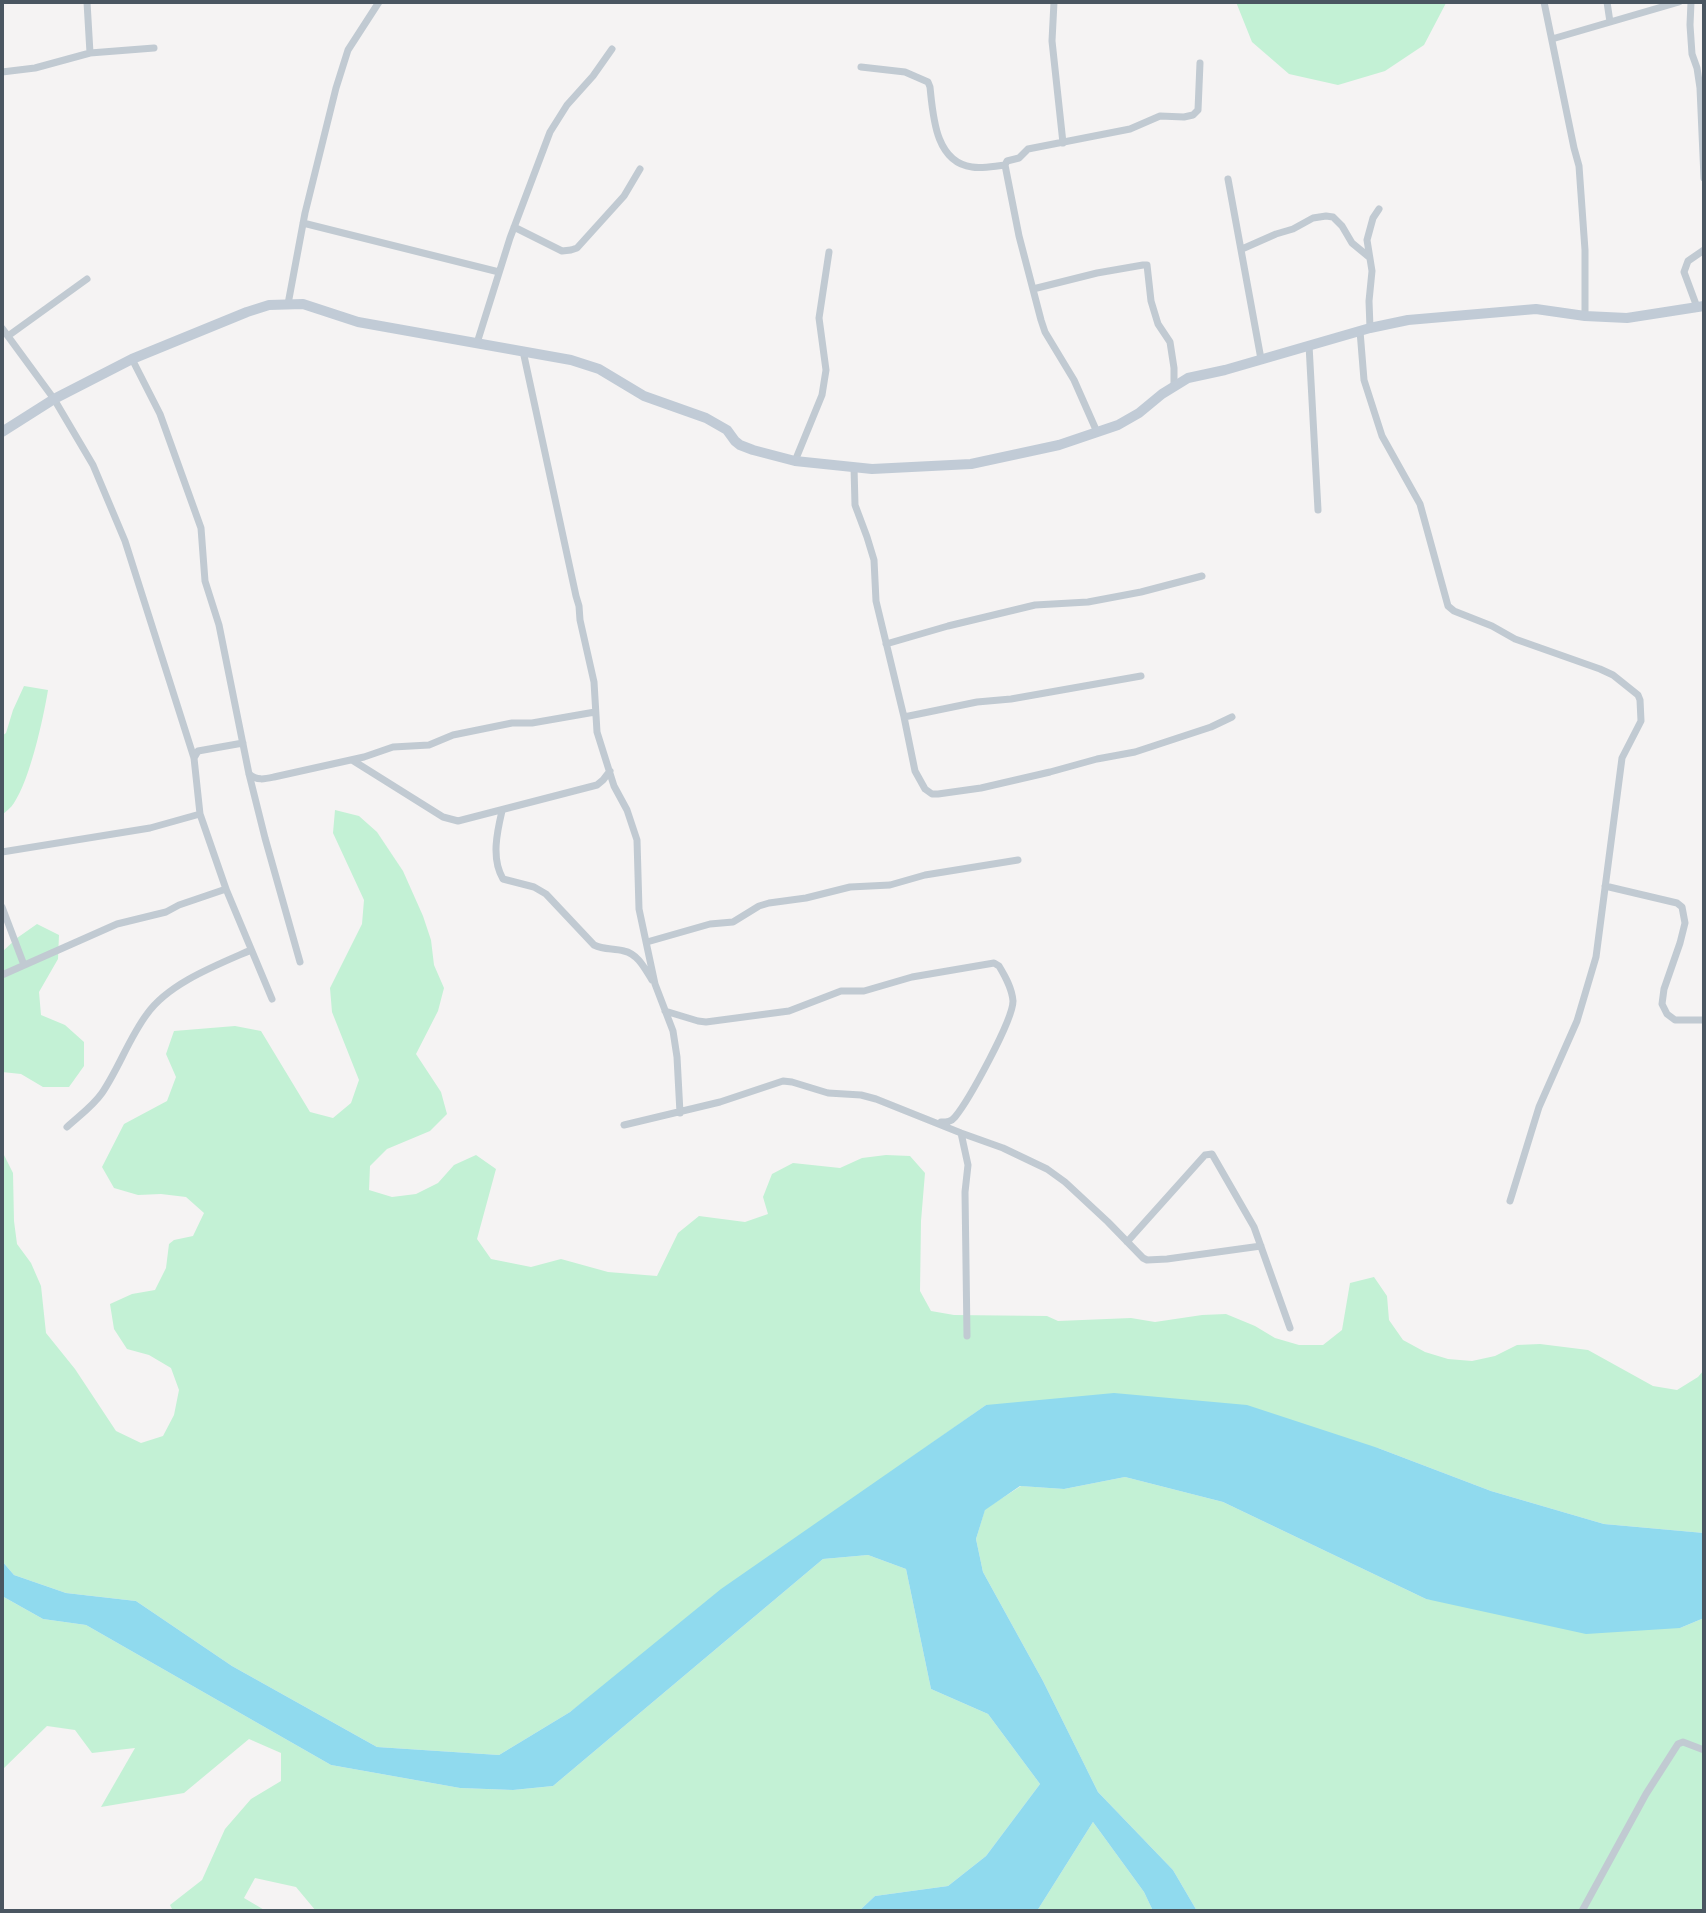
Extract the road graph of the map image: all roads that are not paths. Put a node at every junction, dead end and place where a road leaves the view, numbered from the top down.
1 (87, 2) edge
2 (1054, 2) edge
3 (1544, 2) edge
4 (1607, 2) edge
5 (1679, 2) edge
6 (1691, 2) edge
7 (376, 4) edge
8 (1610, 22) junction
9 (1552, 39) junction
10 (153, 48) dead end
11 (612, 49) dead end
12 (90, 53) junction
13 (1200, 63) dead end
14 (861, 67) dead end
15 (2, 72) edge
16 (1063, 142) junction
17 (1005, 165) junction
18 (640, 169) dead end
19 (1704, 177) edge
20 (1228, 179) dead end
21 (1379, 209) dead end
22 (303, 223) junction
23 (514, 227) junction
24 (1242, 249) junction
25 (1704, 250) edge
26 (829, 252) dead end
27 (1369, 257) junction
28 (499, 272) junction
29 (87, 279) dead end
30 (1033, 289) junction
31 (288, 304) junction
32 (1701, 307) edge
33 (1585, 316) junction
34 (2, 328) edge
35 (1365, 329) junction
36 (8, 336) junction
37 (477, 343) junction
38 (1309, 345) junction
39 (523, 351) junction
40 (132, 359) junction
41 (1261, 359) junction
42 (1174, 387) junction
43 (54, 399) junction
44 (2, 432) edge
45 (1097, 432) junction
46 (795, 461) junction
47 (854, 467) junction
48 (1318, 510) dead end
49 (1202, 576) dead end
50 (886, 645) junction
51 (1141, 676) dead end
52 (595, 712) junction
53 (904, 717) junction
54 (1232, 717) dead end
55 (243, 743) junction
56 (194, 758) junction
57 (352, 760) junction
58 (610, 771) junction
59 (249, 774) junction
60 (502, 811) junction
61 (201, 814) junction
62 (2, 852) edge
63 (1018, 860) dead end
64 (1605, 886) junction
65 (226, 889) junction
66 (2, 906) edge
67 (647, 942) junction
68 (251, 950) junction
69 (300, 962) dead end
70 (24, 965) junction
71 (2, 975) edge
72 (655, 984) junction
73 (272, 999) dead end
74 (665, 1011) junction
75 (1704, 1020) edge
76 (680, 1113) junction
77 (937, 1122) junction
78 (624, 1125) dead end
79 (67, 1127) dead end
80 (961, 1133) junction
81 (1510, 1201) dead end
82 (1127, 1242) junction
83 (1261, 1246) junction
84 (1290, 1328) dead end
85 (967, 1336) dead end
86 (1704, 1750) edge
87 (1582, 1911) edge

1 - 12 street
2 - 16 street
3 - 9 street
4 - 8 street
5 - 8 street
6 - 19 street
7 - 22 street
8 - 9 street
9 - 33 street
10 - 12 street
11 - 23 street
12 - 15 street
13 - 16 street
14 - 17 street
16 - 17 street
17 - 30 street
18 - 23 street
20 - 24 street
21 - 27 street
22 - 28 street
22 - 31 street
23 - 28 street
24 - 27 street
24 - 41 street
25 - 32 street
26 - 46 street
27 - 35 street
28 - 37 street
29 - 36 street
30 - 42 street
30 - 45 street
31 - 37 main road
31 - 40 main road
32 - 33 main road
33 - 35 main road
34 - 36 street
35 - 38 main road
35 - 64 street
36 - 43 street
37 - 39 main road
38 - 41 main road
38 - 48 street
39 - 46 main road
39 - 52 street
40 - 43 main road
40 - 55 street
41 - 42 main road
42 - 45 main road
43 - 44 main road
43 - 56 street
45 - 47 main road
46 - 47 main road
47 - 50 street
49 - 50 street
50 - 53 street
51 - 53 street
52 - 57 street
52 - 58 street
53 - 54 street
55 - 56 street
55 - 59 street
56 - 61 street
57 - 59 street
57 - 60 street
58 - 60 street
58 - 67 street
59 - 69 street
60 - 72 street
61 - 62 street
61 - 65 street
63 - 67 street
64 - 75 street
64 - 81 street
65 - 68 street
65 - 70 street
66 - 70 street
67 - 72 street
68 - 73 street
68 - 79 street
70 - 71 street
72 - 74 street
74 - 76 street
74 - 77 street
76 - 77 street
76 - 78 street
77 - 80 street
80 - 82 street
80 - 85 street
82 - 83 street
82 - 83 street
83 - 84 street
86 - 87 street

